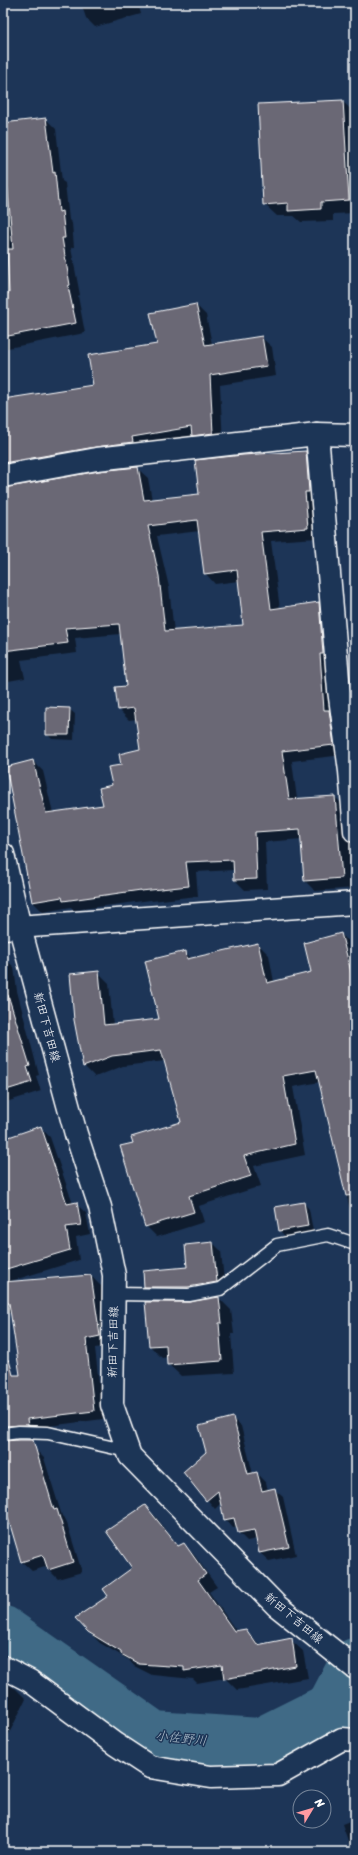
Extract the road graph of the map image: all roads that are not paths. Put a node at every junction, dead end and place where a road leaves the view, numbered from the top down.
1 (317, 434) junction
2 (355, 435) edge
3 (3, 476) edge
4 (355, 831) edge
5 (3, 854) edge
6 (355, 903) edge
7 (11, 928) edge
8 (355, 1244) edge
9 (114, 1294) junction
10 (3, 1434) edge
11 (128, 1451) junction
12 (3, 1667) edge
13 (355, 1668) edge
14 (355, 1740) edge

1 - 2 street
1 - 3 street
1 - 4 street
5 - 7 street, 新田下吉田線
6 - 7 street
7 - 9 street, 新田下吉田線
8 - 9 lane
9 - 11 street, 新田下吉田線
10 - 11 lane
11 - 13 street, 新田下吉田線
12 - 14 street

